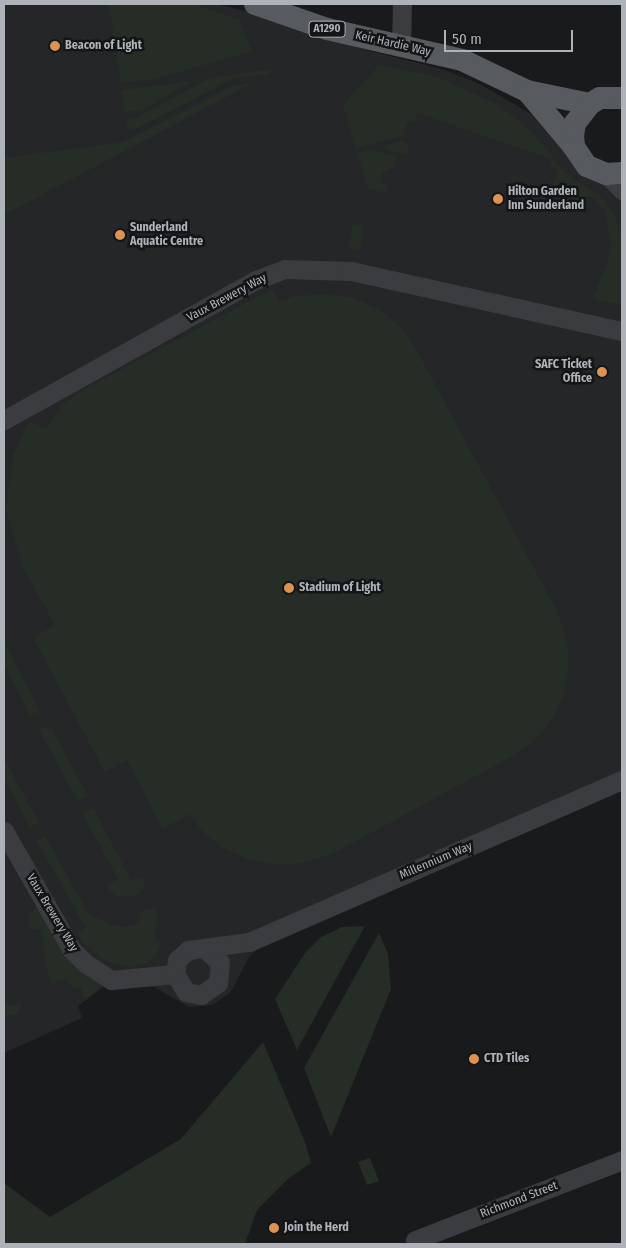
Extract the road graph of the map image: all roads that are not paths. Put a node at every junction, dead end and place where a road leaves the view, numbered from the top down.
1 (255, 4) edge
2 (402, 4) edge
3 (401, 45) junction
4 (527, 91) junction
5 (622, 98) edge
6 (590, 104) junction
7 (574, 147) junction
8 (614, 174) edge
9 (622, 190) edge
10 (621, 330) edge
11 (4, 420) edge
12 (622, 780) edge
13 (4, 831) edge
14 (249, 942) junction
15 (206, 950) junction
16 (221, 968) junction
17 (175, 974) junction
18 (622, 1160) edge
19 (415, 1240) dead end

1 - 3 main road, Keir Hardie Way / A1290
2 - 3 street
3 - 4 main road, Keir Hardie Way / A1290
4 - 6 main road, A1290
4 - 7 main road, A1290
5 - 6 main road
6 - 7 main road
7 - 8 main road
8 - 9 street
10 - 11 street, Vaux Brewery Way
12 - 14 street, Millennium Way
13 - 17 street, Vaux Brewery Way
14 - 15 street, Millennium Way
14 - 16 street, Millennium Way
15 - 16 street
15 - 17 street
16 - 17 street
18 - 19 street, Richmond Street

